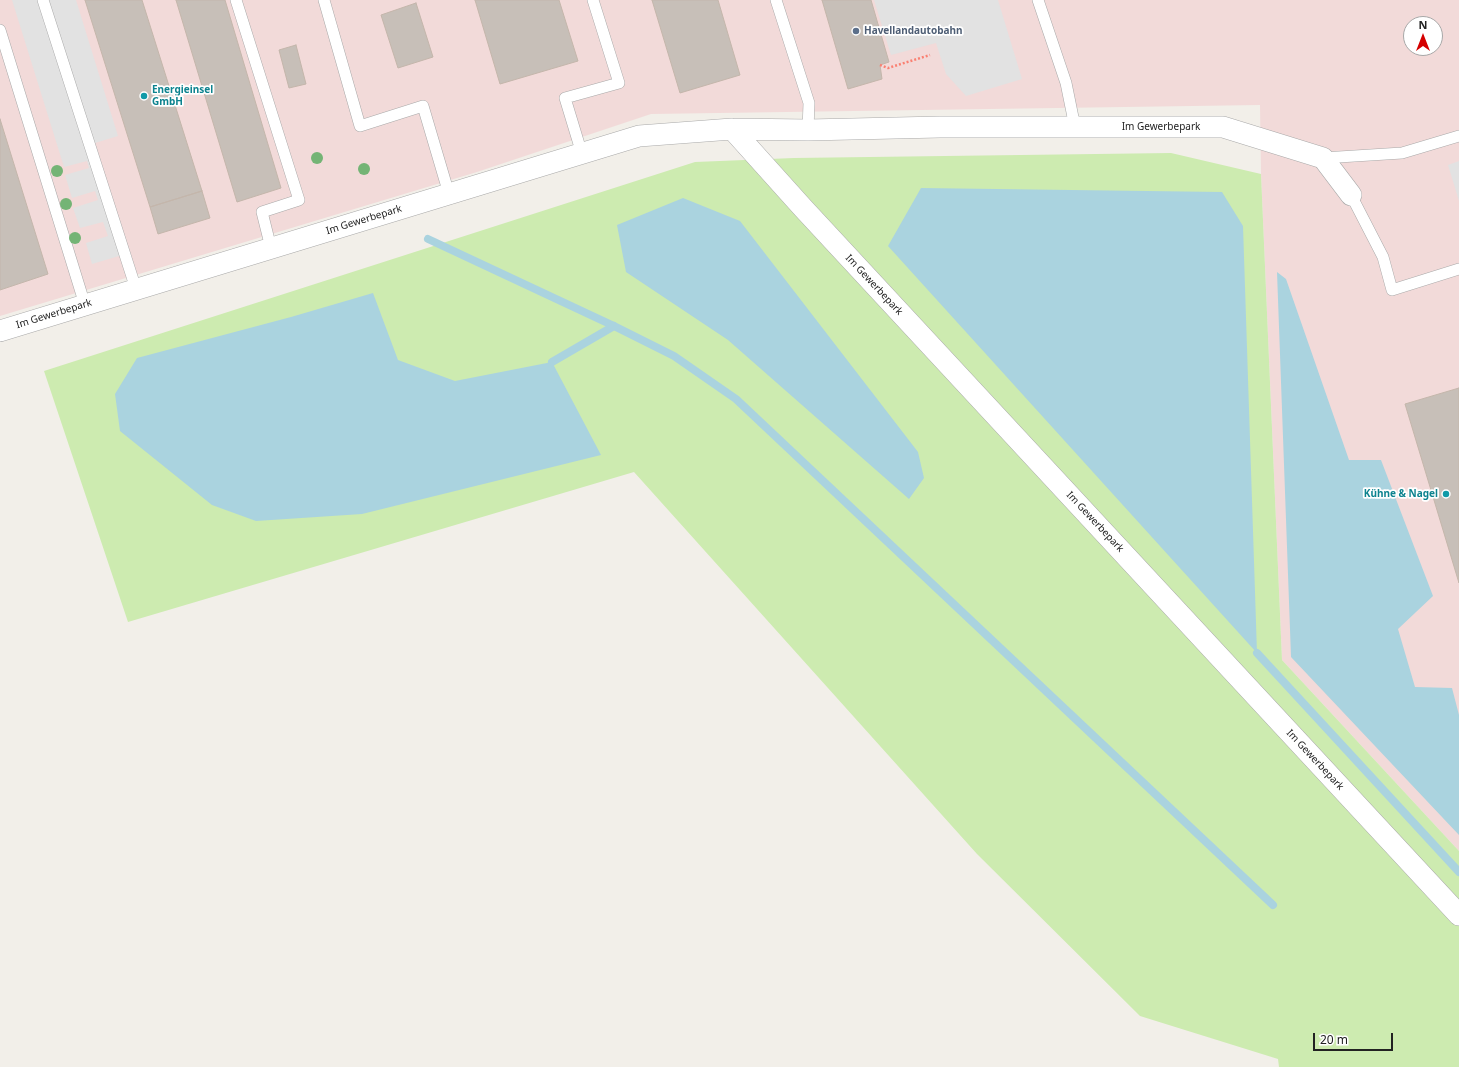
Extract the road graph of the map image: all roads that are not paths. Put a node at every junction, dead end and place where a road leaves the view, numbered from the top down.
1 (43, 0) edge
2 (236, 0) edge
3 (324, 0) edge
4 (593, 0) edge
5 (776, 0) edge
6 (1038, 0) edge
7 (0, 30) edge
8 (1075, 127) junction
9 (732, 129) junction
10 (808, 130) junction
11 (1459, 136) edge
12 (582, 154) junction
13 (1323, 158) junction
14 (449, 194) junction
15 (1351, 194) joint
16 (271, 248) junction
17 (1459, 269) edge
18 (136, 289) junction
19 (85, 305) junction
20 (0, 331) edge
21 (1459, 915) edge

1 - 18 lane
2 - 16 lane
3 - 14 lane
4 - 12 lane
5 - 10 lane
6 - 8 lane
7 - 19 lane
8 - 10 street, Im Gewerbepark
8 - 13 street, Im Gewerbepark
9 - 10 street, Im Gewerbepark
9 - 12 street, Im Gewerbepark
9 - 21 street, Im Gewerbepark
11 - 13 lane
12 - 14 street, Im Gewerbepark
13 - 15 street
14 - 16 street, Im Gewerbepark
15 - 17 lane
16 - 18 street, Im Gewerbepark
18 - 19 street, Im Gewerbepark
19 - 20 street, Im Gewerbepark

